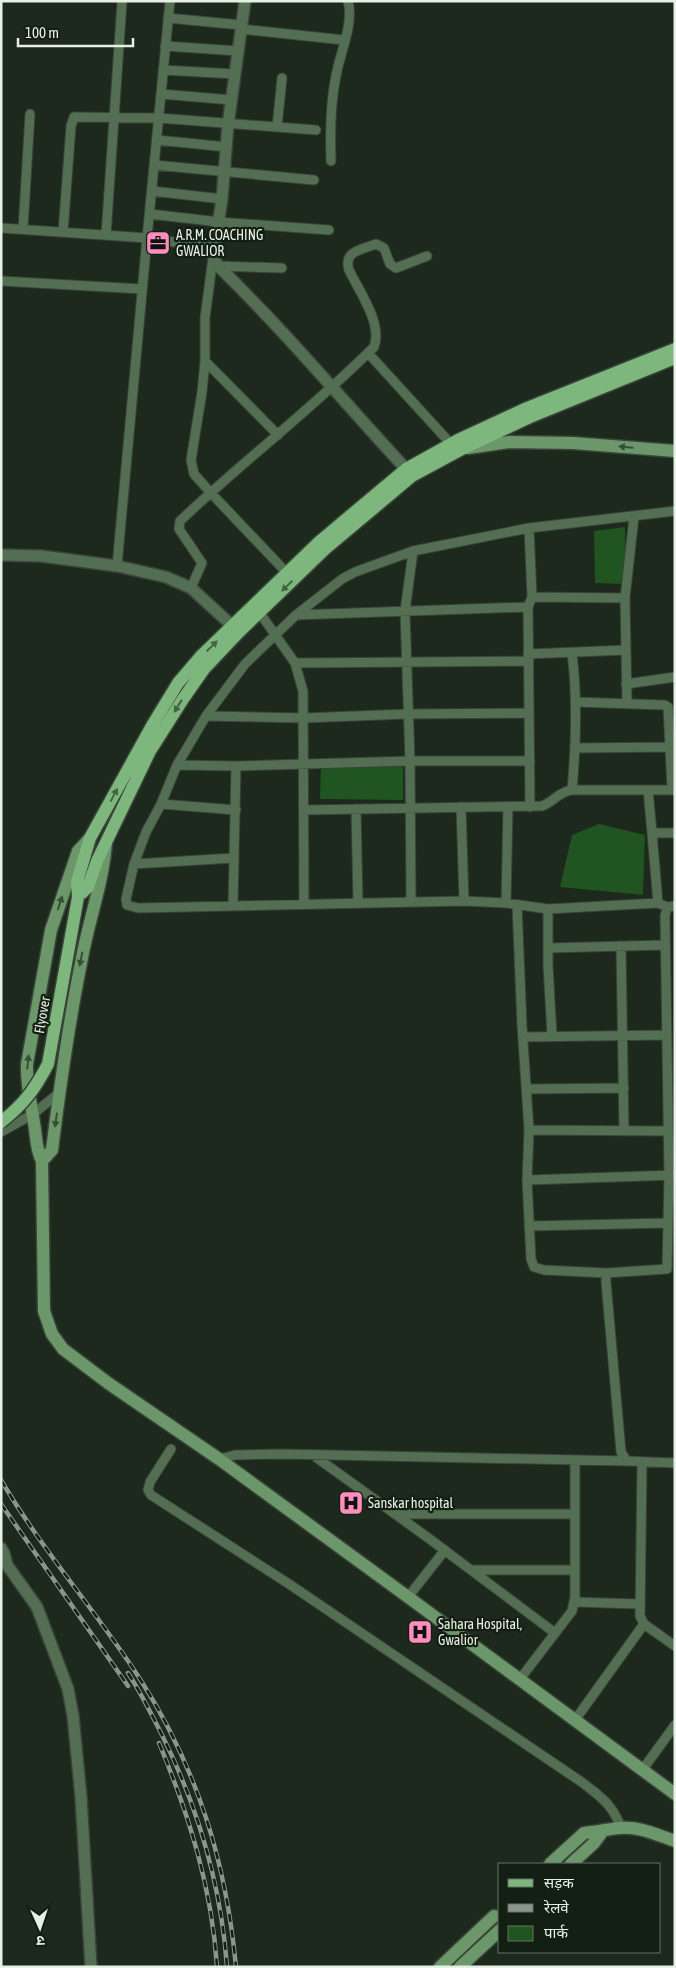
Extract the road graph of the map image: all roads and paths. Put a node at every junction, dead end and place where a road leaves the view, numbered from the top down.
1 (119, 1) edge
2 (170, 1) edge
3 (245, 1) edge
4 (348, 1) edge
5 (123, 2) edge
6 (168, 18) junction
7 (241, 27) junction
8 (344, 40) junction
9 (165, 46) junction
10 (238, 51) junction
11 (163, 70) junction
12 (235, 74) junction
13 (282, 78) dead end
14 (161, 94) junction
15 (232, 100) junction
16 (30, 114) dead end
17 (115, 117) junction
18 (159, 118) junction
19 (228, 125) junction
20 (277, 128) junction
21 (316, 130) dead end
22 (156, 140) junction
23 (227, 147) junction
24 (331, 161) dead end
25 (154, 166) junction
26 (225, 171) junction
27 (314, 180) dead end
28 (152, 191) junction
29 (222, 199) junction
30 (150, 214) junction
31 (218, 222) junction
32 (1, 228) edge
33 (23, 229) junction
34 (329, 230) dead end
35 (63, 232) junction
36 (106, 235) junction
37 (148, 238) junction
38 (427, 256) dead end
39 (215, 257) junction
40 (282, 268) dead end
41 (1, 281) edge
42 (142, 289) junction
43 (675, 349) edge
44 (368, 353) junction
45 (675, 358) edge
46 (205, 361) junction
47 (332, 389) junction
48 (278, 435) junction
49 (457, 446) junction
50 (675, 451) edge
51 (406, 469) junction
52 (210, 492) junction
53 (675, 511) edge
54 (634, 517) junction
55 (529, 528) junction
56 (413, 551) junction
57 (1, 554) edge
58 (118, 566) junction
59 (286, 572) junction
60 (191, 588) junction
61 (532, 597) junction
62 (626, 598) junction
63 (528, 607) junction
64 (256, 609) junction
65 (405, 611) junction
66 (296, 615) junction
67 (236, 629) junction
68 (274, 636) junction
69 (626, 650) junction
70 (572, 654) junction
71 (528, 658) junction
72 (407, 662) junction
73 (295, 664) junction
74 (675, 677) edge
75 (626, 684) junction
76 (575, 702) junction
77 (627, 703) junction
78 (529, 713) junction
79 (407, 714) junction
80 (206, 716) junction
81 (304, 718) junction
82 (671, 747) junction
83 (576, 748) junction
84 (410, 761) junction
85 (530, 761) junction
86 (177, 765) junction
87 (304, 765) junction
88 (236, 766) junction
89 (673, 789) edge
90 (572, 790) junction
91 (648, 790) junction
92 (161, 804) junction
93 (508, 807) junction
94 (530, 807) junction
95 (410, 808) junction
96 (462, 808) junction
97 (356, 809) junction
98 (236, 810) junction
99 (304, 810) junction
100 (652, 833) junction
101 (675, 833) edge
102 (90, 838) junction
103 (106, 843) junction
104 (233, 858) junction
105 (134, 864) junction
106 (78, 897) junction
107 (464, 901) junction
108 (358, 902) junction
109 (411, 902) junction
110 (304, 903) junction
111 (506, 903) junction
112 (233, 904) junction
113 (517, 905) junction
114 (666, 905) edge
115 (548, 909) junction
116 (665, 945) junction
117 (621, 946) junction
118 (548, 948) junction
119 (671, 1019) edge
120 (552, 1035) junction
121 (622, 1035) junction
122 (667, 1035) junction
123 (524, 1037) junction
124 (624, 1088) junction
125 (527, 1089) junction
126 (59, 1093) junction
127 (33, 1114) junction
128 (1, 1122) edge
129 (529, 1130) junction
130 (624, 1131) junction
131 (667, 1131) junction
132 (1, 1132) edge
133 (42, 1161) junction
134 (672, 1175) edge
135 (527, 1180) junction
136 (668, 1223) junction
137 (529, 1226) junction
138 (671, 1269) edge
139 (606, 1273) junction
140 (171, 1449) dead end
141 (313, 1454) junction
142 (218, 1459) junction
143 (575, 1460) junction
144 (627, 1461) junction
145 (642, 1463) junction
146 (675, 1463) edge
147 (395, 1514) junction
148 (575, 1514) junction
149 (1, 1548) edge
150 (445, 1550) junction
151 (4, 1564) edge
152 (471, 1570) junction
153 (575, 1570) junction
154 (408, 1596) junction
155 (574, 1602) junction
156 (639, 1604) junction
157 (644, 1624) junction
158 (556, 1633) junction
159 (675, 1646) edge
160 (520, 1679) junction
161 (575, 1720) junction
162 (675, 1725) edge
163 (643, 1769) junction
164 (675, 1794) edge
165 (621, 1828) junction
166 (602, 1832) junction
167 (675, 1841) edge
168 (551, 1863) edge
169 (572, 1863) edge
170 (497, 1913) edge
171 (498, 1932) edge
172 (91, 1967) edge
173 (440, 1967) edge
174 (452, 1967) edge
175 (460, 1967) edge

1 - 5 street
2 - 6 street
3 - 7 street
4 - 8 street
5 - 17 street
6 - 7 street
6 - 9 street
7 - 8 street
7 - 10 street
8 - 24 street
9 - 10 street
9 - 11 street
10 - 12 street
11 - 12 street
11 - 14 street
12 - 15 street
13 - 20 street
14 - 15 street
14 - 18 street
15 - 19 street
16 - 33 street
17 - 18 street
17 - 35 street
17 - 36 street
18 - 19 street
18 - 22 street
19 - 20 street
19 - 23 street
20 - 21 street
22 - 23 street
22 - 25 street
23 - 26 street
25 - 26 street
25 - 28 street
26 - 27 street
26 - 29 street
28 - 29 street
28 - 30 street
29 - 31 street
30 - 31 street
30 - 37 street
31 - 34 street
31 - 39 street
32 - 33 street
33 - 35 street
35 - 36 street
36 - 37 street
37 - 39 street
37 - 42 street
38 - 44 street
39 - 40 street
39 - 46 street
39 - 47 street
41 - 42 street
42 - 58 street
43 - 49 main road
44 - 47 street
44 - 49 street
45 - 49 main road
46 - 48 street
46 - 52 street
47 - 48 street
47 - 51 street
48 - 52 street
50 -> 49 main road
49 - 51 main road
49 -> 64 main road
51 - 59 main road
52 - 59 street
52 - 60 street
53 - 54 street
54 - 55 street
54 - 62 street
55 - 56 street
55 - 61 street
56 - 65 street
56 - 66 street
57 - 58 street
58 - 60 street
59 - 64 main road
60 - 67 street
61 - 62 street
61 - 63 street
62 - 69 street
63 - 65 street
63 - 71 street
64 - 67 main road
64 - 68 street
65 - 66 street
65 - 72 street
66 - 68 street
102 -> 67 main road, Flyover
67 -> 103 main road, Flyover
68 - 73 street
68 - 80 street
69 - 70 street
69 - 75 street
70 - 71 street
70 - 76 street
71 - 72 street
71 - 78 street
72 - 73 street
72 - 79 street
73 - 81 street
74 - 75 street
75 - 77 street
76 - 77 street
76 - 83 street
77 - 82 street
78 - 79 street
78 - 85 street
79 - 81 street
79 - 84 street
80 - 81 street
80 - 86 street
81 - 87 street
82 - 83 street
82 - 89 street
83 - 90 street
84 - 85 street
84 - 87 street
84 - 95 street
85 - 94 street
86 - 88 street
86 - 92 street
87 - 88 street
87 - 99 street
88 - 98 street
89 - 91 street
90 - 91 street
90 - 94 street
91 - 100 street
92 - 98 street
92 - 105 street
93 - 94 street
93 - 96 street
93 - 111 street
95 - 96 street
95 - 97 street
95 - 109 street
96 - 107 street
97 - 99 street
97 - 108 street
98 - 104 street
99 - 110 street
100 - 101 street
100 - 114 street
102 - 106 main road, Flyover
127 -> 102 main road
103 - 106 main road, Flyover
103 -> 126 main road
104 - 105 street
104 - 112 street
105 - 112 street
106 - 128 main road, Flyover, bridge
107 - 109 street
107 - 111 street
108 - 109 street
108 - 110 street
110 - 112 street
111 - 113 street
113 - 115 street
113 - 123 street
114 - 115 street
114 - 116 street
115 - 118 street
116 - 117 street
116 - 119 street
117 - 118 street
117 - 121 street
118 - 120 street
119 - 122 street
120 - 121 street
120 - 123 street
121 - 122 street
121 - 124 street
122 - 131 street
123 - 125 street
124 - 125 street
124 - 130 street
125 - 129 street
126 - 127 street
126 -> 133 main road
127 - 132 street
127 - 133 main road
129 - 130 street
129 - 135 street
130 - 131 street
131 - 134 street
133 - 142 main road
134 - 135 street
134 - 136 street
135 - 137 street
136 - 137 street
136 - 138 street
137 - 139 street
138 - 139 street
139 - 144 street
140 - 165 street
141 - 142 street
141 - 143 street
141 - 147 street
142 - 154 main road
143 - 144 street
143 - 148 street
144 - 145 street
145 - 146 street
145 - 156 street
147 - 148 street
147 - 150 street
148 - 153 street
149 - 151 street
150 - 152 street
150 - 154 street
151 - 172 street
152 - 153 street
152 - 158 street
153 - 155 street
154 - 160 main road
155 - 156 street
155 - 158 street
156 - 157 street
157 - 159 street
157 - 161 street
158 - 160 street
160 - 161 main road
161 - 163 main road
162 - 163 street
163 - 164 main road
165 - 166 main road
165 - 167 main road
166 - 168 main road
166 - 169 main road
170 - 173 main road
170 - 174 main road
171 - 175 main road

